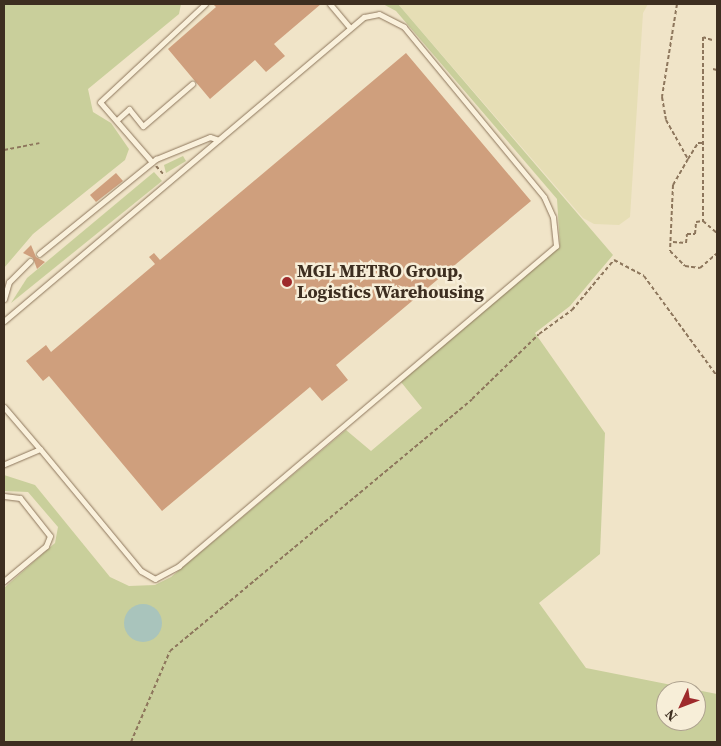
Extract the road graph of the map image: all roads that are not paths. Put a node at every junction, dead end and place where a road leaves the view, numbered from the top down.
1 (205, 4) edge
2 (330, 4) edge
3 (350, 28) junction
4 (192, 84) dead end
5 (118, 119) junction
6 (219, 140) junction
7 (152, 162) junction
8 (39, 254) dead end
9 (30, 261) dead end
10 (4, 299) edge
11 (4, 321) edge
12 (4, 407) edge
13 (40, 449) junction
14 (4, 464) edge
15 (4, 496) edge
16 (4, 581) edge

1 - 5 lane
2 - 3 lane
3 - 6 lane
3 - 13 lane
4 - 5 lane
5 - 7 lane
6 - 7 lane
6 - 11 lane
7 - 8 lane
9 - 10 lane
12 - 13 lane
13 - 14 lane
15 - 16 lane

